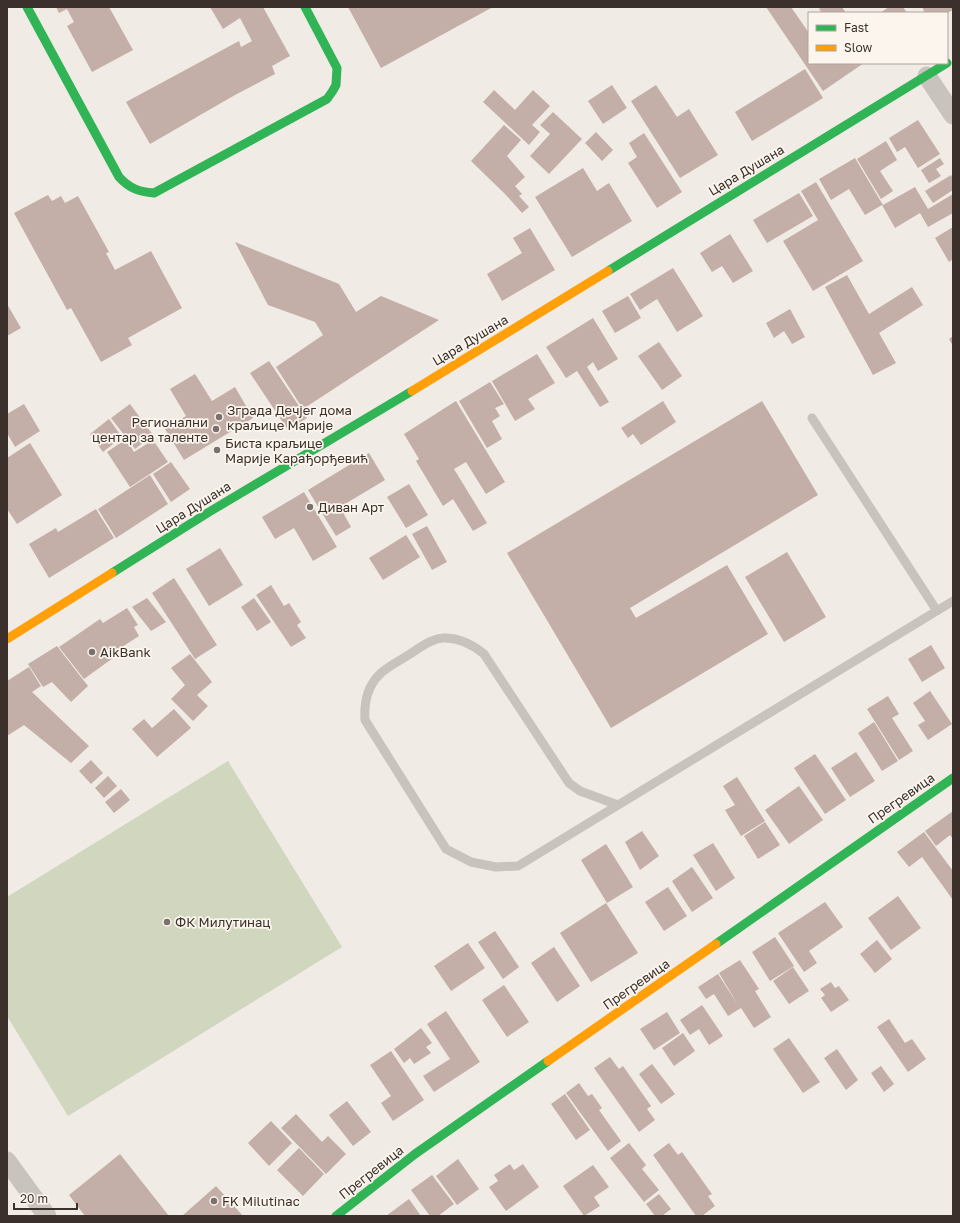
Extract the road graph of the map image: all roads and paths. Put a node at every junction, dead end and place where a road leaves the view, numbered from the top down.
1 (27, 7) edge
2 (305, 7) edge
3 (945, 64) edge
4 (927, 76) junction
5 (953, 115) edge
6 (812, 418) dead end
7 (953, 601) edge
8 (937, 611) junction
9 (7, 639) edge
10 (953, 778) edge
11 (618, 805) junction
12 (7, 1161) edge
13 (47, 1216) edge
14 (336, 1216) edge

1 - 2 street
3 - 4 street, Цара Душана
4 - 5 street
4 - 9 street, Цара Душана
6 - 8 lane
7 - 8 lane
8 - 11 lane
10 - 14 street, Прегревица
11 - 11 lane
12 - 13 street

